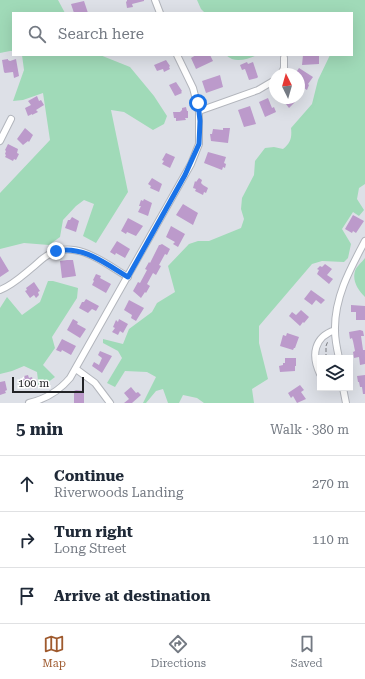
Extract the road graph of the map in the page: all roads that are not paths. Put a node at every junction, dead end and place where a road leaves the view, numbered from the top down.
1 (156, 0) edge
2 (160, 12) edge
3 (177, 56) edge
4 (284, 58) dead end
5 (284, 68) edge
6 (269, 84) edge
7 (199, 111) junction
8 (11, 119) dead end
9 (0, 141) edge
10 (365, 241) edge
11 (128, 277) junction
12 (0, 290) edge
13 (335, 330) junction
14 (339, 355) edge
15 (317, 366) edge
16 (76, 369) junction
17 (343, 391) edge
18 (29, 403) edge
19 (110, 403) edge
20 (346, 403) edge

1 - 2 street
3 - 7 street
4 - 5 street
6 - 7 street
7 - 11 street
8 - 9 street
10 - 13 street
11 - 12 street
11 - 16 street
13 - 14 street
13 - 15 street
16 - 18 street
16 - 19 street
17 - 20 street

